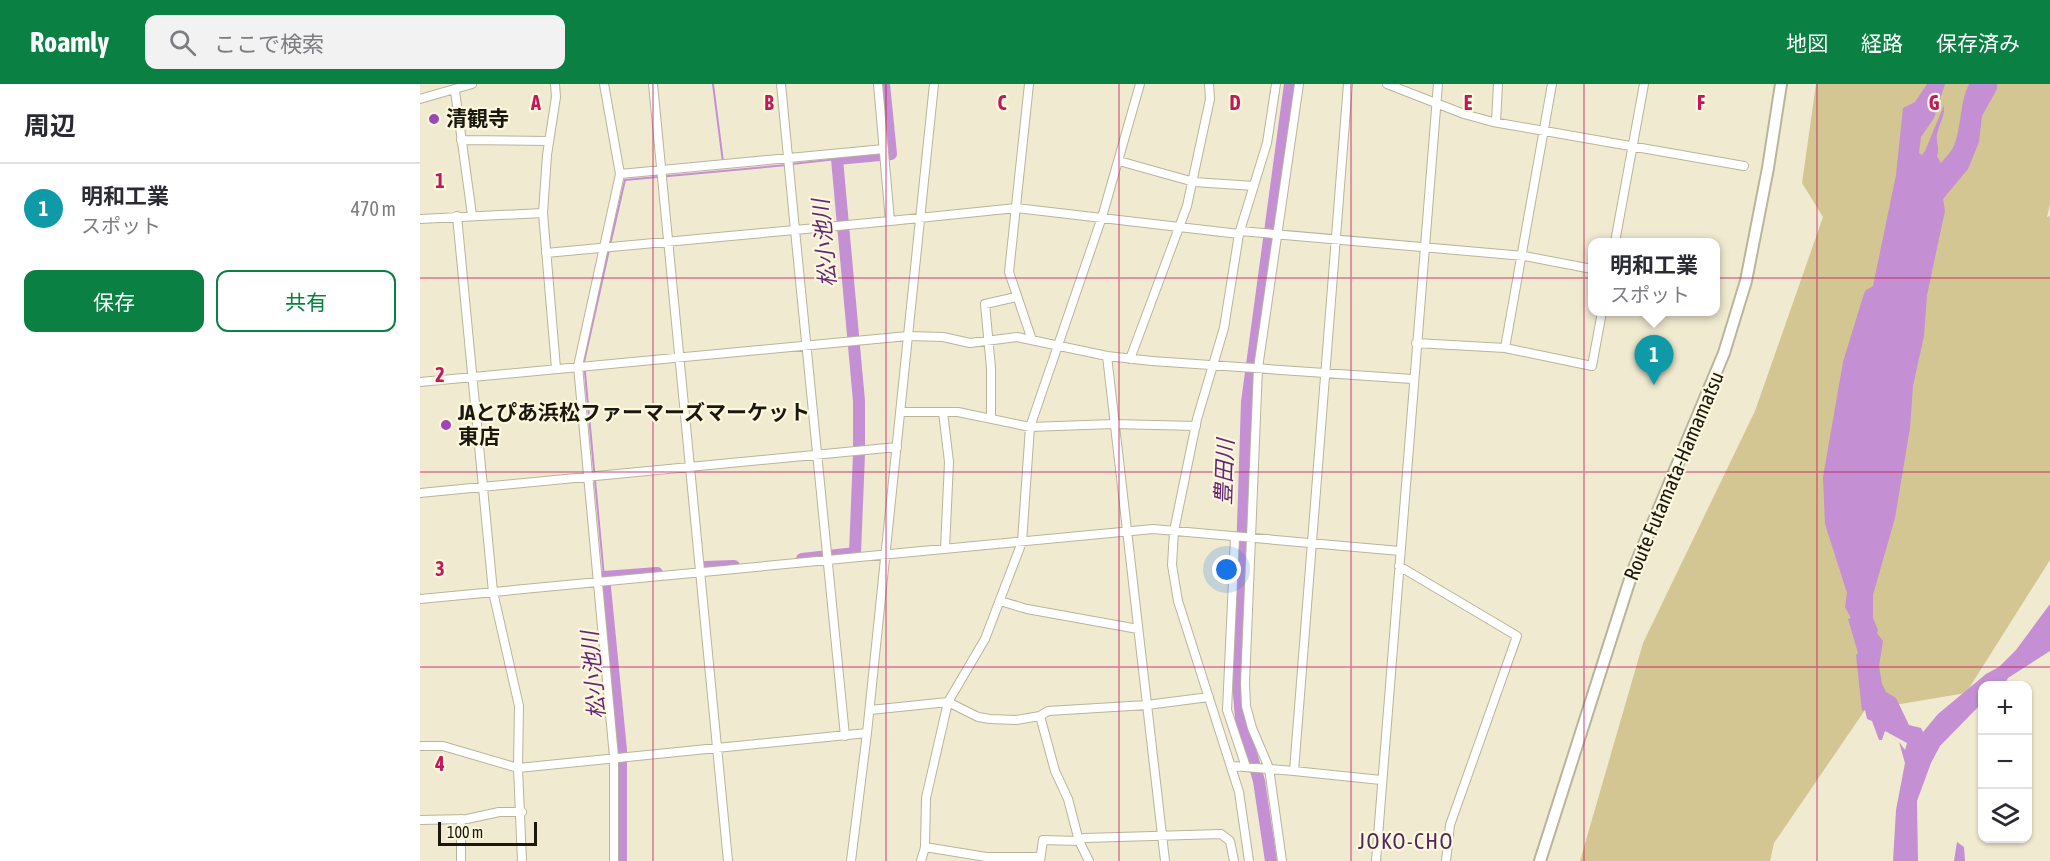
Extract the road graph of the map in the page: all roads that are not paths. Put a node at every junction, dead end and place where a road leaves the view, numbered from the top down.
1 (473, 84) edge
2 (555, 84) edge
3 (604, 84) edge
4 (653, 84) edge
5 (781, 84) edge
6 (878, 84) edge
7 (934, 84) edge
8 (1029, 84) edge
9 (1140, 84) edge
10 (1209, 84) edge
11 (1276, 84) edge
12 (1299, 84) edge
13 (1348, 84) edge
14 (1387, 84) edge
15 (1437, 84) edge
16 (1498, 84) edge
17 (1552, 84) edge
18 (1644, 84) edge
19 (1781, 84) edge
20 (455, 91) junction
21 (420, 99) edge
22 (1436, 102) junction
23 (1496, 122) junction
24 (1544, 130) junction
25 (461, 140) junction
26 (549, 141) junction
27 (1633, 146) junction
28 (884, 149) junction
29 (788, 159) junction
30 (1119, 161) junction
31 (1744, 165) dead end
32 (620, 174) junction
33 (662, 175) junction
34 (1194, 182) junction
35 (1254, 186) junction
36 (1016, 208) junction
37 (543, 213) junction
38 (472, 215) junction
39 (457, 216) junction
40 (1102, 217) junction
41 (420, 219) edge
42 (920, 219) junction
43 (890, 220) junction
44 (1179, 228) junction
45 (795, 230) junction
46 (1239, 233) junction
47 (1277, 234) junction
48 (1616, 238) edge
49 (1334, 240) junction
50 (668, 242) junction
51 (1424, 246) junction
52 (604, 248) junction
53 (546, 253) junction
54 (1520, 255) junction
55 (1588, 268) edge
56 (1016, 297) junction
57 (1601, 316) edge
58 (908, 336) junction
59 (1032, 340) junction
60 (989, 341) junction
61 (1416, 343) junction
62 (806, 345) junction
63 (1056, 345) junction
64 (1505, 348) junction
65 (1107, 356) junction
66 (679, 358) junction
67 (1130, 359) junction
68 (1215, 365) junction
69 (582, 366) junction
70 (556, 368) junction
71 (1258, 368) junction
72 (1325, 375) junction
73 (471, 377) junction
74 (1412, 379) junction
75 (420, 382) edge
76 (900, 412) junction
77 (943, 412) junction
78 (991, 418) junction
79 (1113, 424) junction
80 (1196, 426) junction
81 (1029, 428) junction
82 (897, 447) junction
83 (818, 456) junction
84 (690, 467) junction
85 (593, 476) junction
86 (482, 487) junction
87 (420, 493) edge
88 (1125, 531) junction
89 (1174, 531) junction
90 (1237, 537) junction
91 (1251, 538) junction
92 (1022, 542) junction
93 (1311, 543) junction
94 (945, 549) junction
95 (1400, 551) junction
96 (886, 554) junction
97 (827, 560) junction
98 (1399, 566) junction
99 (700, 572) junction
100 (598, 582) junction
101 (493, 592) junction
102 (420, 599) edge
103 (1000, 601) junction
104 (1138, 629) junction
105 (1209, 697) junction
106 (948, 702) junction
107 (1147, 705) junction
108 (870, 710) junction
109 (1040, 716) junction
110 (867, 733) junction
111 (845, 736) junction
112 (420, 746) edge
113 (718, 748) junction
114 (614, 758) junction
115 (1232, 766) junction
116 (1248, 767) junction
117 (518, 768) junction
118 (1266, 768) junction
119 (1294, 771) junction
120 (1381, 780) junction
121 (522, 812) junction
122 (420, 819) edge
123 (461, 819) junction
124 (1162, 835) junction
125 (1079, 841) junction
126 (925, 847) junction
127 (1040, 859) edge
128 (461, 861) edge
129 (522, 861) edge
130 (614, 861) edge
131 (728, 861) edge
132 (851, 861) edge
133 (921, 861) edge
134 (1089, 861) edge
135 (1165, 861) edge
136 (1234, 861) edge
137 (1249, 861) edge
138 (1282, 861) edge
139 (1376, 861) edge
140 (1446, 861) edge
141 (1540, 861) edge

1 - 20 street
2 - 26 street
3 - 32 street
4 - 33 street
5 - 29 street
6 - 28 street
7 - 42 street
8 - 36 street
9 - 30 street
10 - 34 street
11 - 35 street
12 - 47 street
13 - 49 street
14 - 22 street
15 - 22 street
16 - 23 street
17 - 24 street
18 - 27 street
19 - 141 main road, Route Futamata-Hamamatsu
20 - 21 street
20 - 25 street
22 - 23 street
22 - 51 street
23 - 24 street
24 - 27 street
24 - 54 street
25 - 26 street
25 - 38 street
26 - 37 street
27 - 31 street
27 - 48 street
28 - 29 street
28 - 43 street
29 - 33 street
29 - 45 street
30 - 34 street
30 - 40 street
32 - 33 street
32 - 52 street
33 - 50 street
34 - 35 street
34 - 44 street
35 - 46 street
36 - 40 street
36 - 42 street
36 - 56 street
37 - 38 street
37 - 53 street
38 - 39 street
39 - 41 street
39 - 73 street
40 - 44 street
40 - 63 street
42 - 43 street
42 - 58 street
43 - 45 street
44 - 46 street
44 - 67 street
45 - 50 street
45 - 62 street
46 - 47 street
46 - 68 street
47 - 49 street
47 - 71 street
49 - 51 street
49 - 72 street
50 - 52 street
50 - 66 street
51 - 54 street
51 - 61 street
52 - 53 street
52 - 69 street
53 - 70 street
54 - 55 street
54 - 64 street
56 - 59 street
56 - 60 street
57 - 64 street
58 - 60 street
58 - 62 street
58 - 76 street
59 - 60 street
59 - 63 street
60 - 78 street
61 - 64 street
61 - 74 street
62 - 66 street
62 - 83 street
63 - 65 street
63 - 81 street
65 - 67 street
65 - 79 street
66 - 69 street
66 - 84 street
67 - 68 street
68 - 71 street
68 - 80 street
69 - 70 street
69 - 85 street
70 - 73 street
71 - 72 street
71 - 91 street
72 - 74 street
72 - 93 street
73 - 75 street
73 - 86 street
74 - 95 street
76 - 77 street
76 - 82 street
77 - 78 street
77 - 94 street
78 - 81 street
79 - 80 street
79 - 81 street
79 - 88 street
80 - 89 street
81 - 92 street
82 - 83 street
82 - 96 street
83 - 84 street
83 - 97 street
84 - 85 street
84 - 99 street
85 - 86 street
85 - 100 street
86 - 87 street
86 - 101 street
88 - 89 street
88 - 92 street
88 - 104 street
89 - 90 street
89 - 105 street
90 - 91 street
90 - 116 street
91 - 93 street
91 - 118 street
92 - 94 street
92 - 103 street
93 - 95 street
93 - 119 street
94 - 96 street
95 - 98 street
96 - 97 street
96 - 108 street
97 - 99 street
97 - 111 street
98 - 120 street
98 - 140 street
99 - 100 street
99 - 113 street
100 - 101 street
100 - 114 street
101 - 102 street
101 - 117 street
103 - 104 street
103 - 106 street
104 - 107 street
105 - 107 street
105 - 115 street
106 - 108 street
106 - 109 street
106 - 126 street
107 - 109 street
107 - 124 street
108 - 110 street
109 - 125 street
110 - 111 street
110 - 132 street
111 - 113 street
112 - 117 street
113 - 114 street
113 - 131 street
114 - 117 street
114 - 130 street
115 - 116 street
115 - 137 street
116 - 118 street
117 - 121 street
118 - 119 street
118 - 138 street
119 - 120 street
120 - 139 street
121 - 123 street
121 - 129 street
122 - 123 street
123 - 128 street
124 - 125 street
124 - 135 street
124 - 136 street
125 - 127 street
125 - 134 street
126 - 127 street
126 - 133 street

